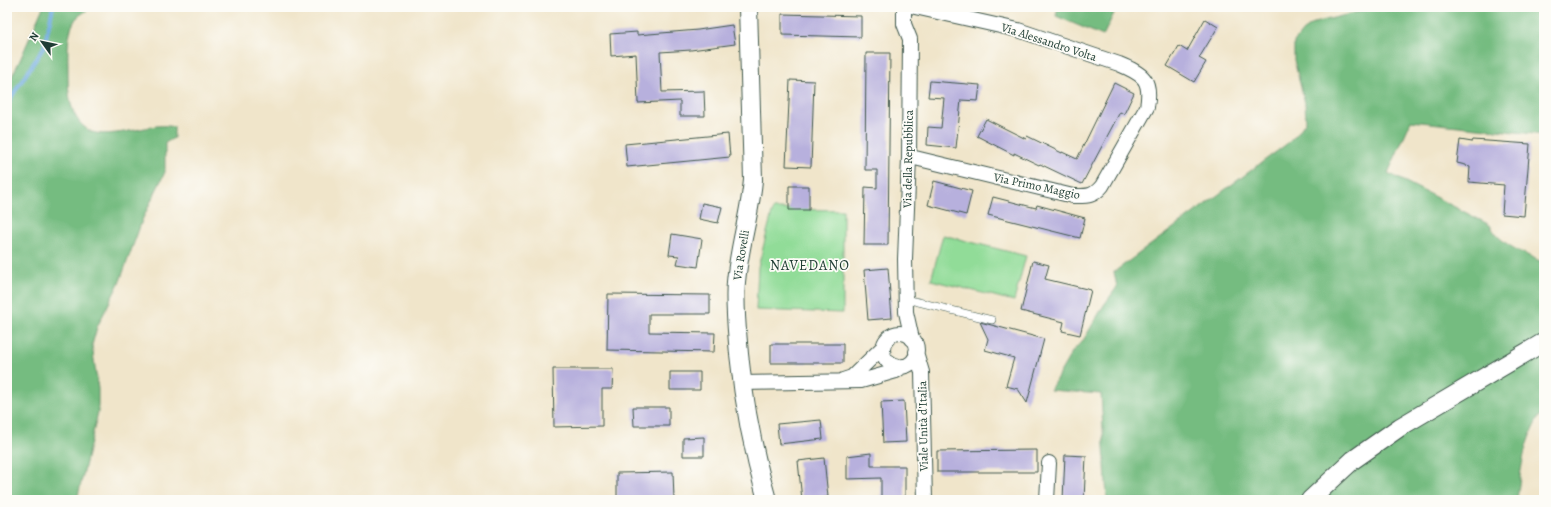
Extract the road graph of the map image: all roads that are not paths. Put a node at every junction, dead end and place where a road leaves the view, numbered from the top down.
1 (748, 7) edge
2 (904, 7) edge
3 (915, 7) edge
4 (1134, 70) joint
5 (908, 158) junction
6 (906, 305) junction
7 (992, 320) dead end
8 (894, 334) junction
9 (1544, 342) edge
10 (914, 346) junction
11 (883, 347) junction
12 (903, 366) junction
13 (841, 381) junction
14 (742, 383) junction
15 (1049, 463) dead end
16 (767, 500) edge
17 (925, 500) edge
18 (1047, 500) edge
19 (1310, 500) edge

1 - 14 street, Via Rovelli
2 - 5 street, Via della Repubblica
3 - 4 street, Via Alessandro Volta
4 - 5 street, Via Primo Maggio
5 - 6 street, Via della Repubblica
6 - 7 lane
6 - 8 street
6 - 10 street, Via della Repubblica
8 - 10 street
8 - 11 street
9 - 19 street
10 - 12 street
10 - 17 street, Viale Unità d'Italia
11 - 12 street
11 - 13 street
12 - 13 street
13 - 14 street
14 - 16 street, Via Rovelli
15 - 18 street

